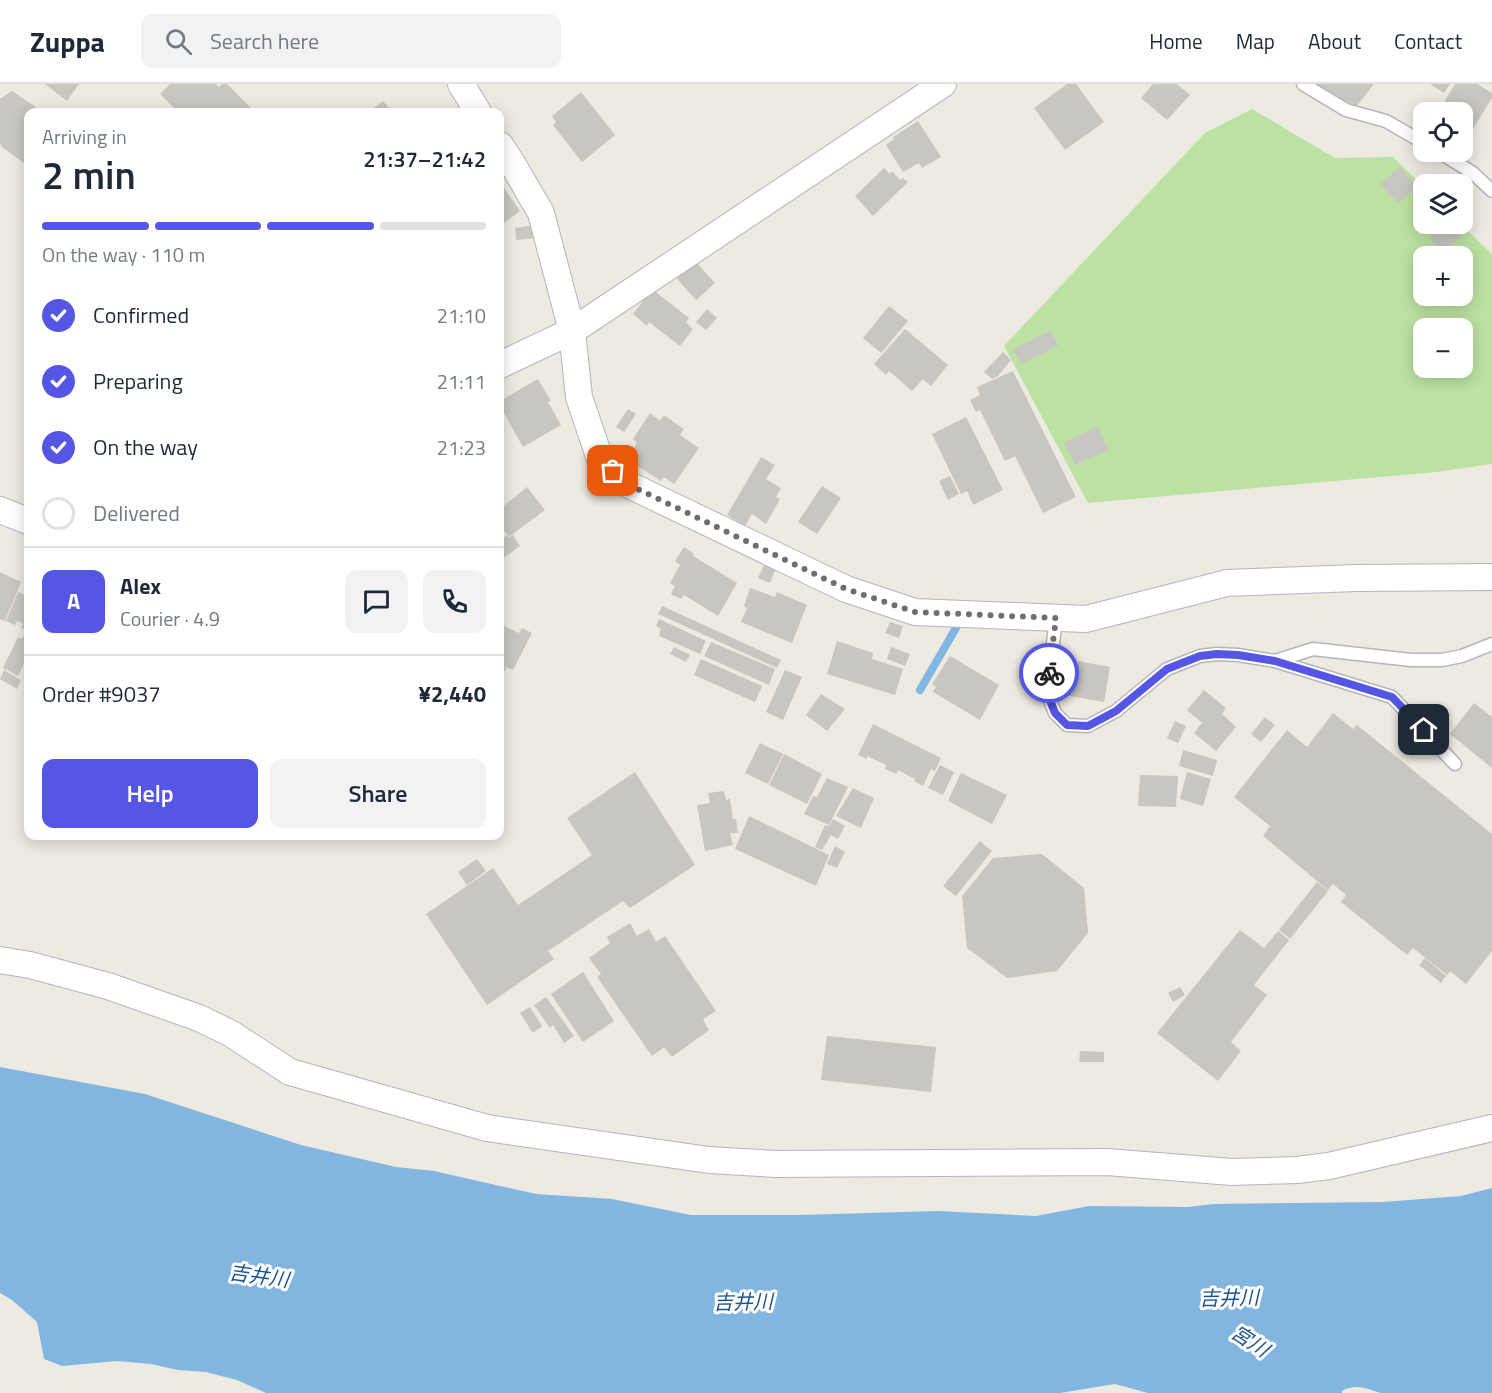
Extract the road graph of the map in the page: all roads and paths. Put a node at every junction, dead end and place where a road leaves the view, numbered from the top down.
1 (460, 84) edge
2 (943, 84) edge
3 (1303, 84) edge
4 (475, 108) edge
5 (1413, 137) edge
6 (504, 151) edge
7 (1455, 162) edge
8 (1492, 191) edge
9 (572, 331) junction
10 (504, 363) edge
11 (0, 510) edge
12 (24, 519) edge
13 (1492, 577) edge
14 (1056, 618) junction
15 (1492, 644) edge
16 (1275, 661) junction
17 (1455, 764) dead end
18 (0, 960) edge
19 (1492, 1128) edge

1 - 4 street
2 - 9 street
3 - 5 lane
6 - 9 street
7 - 8 lane
9 - 10 street
9 - 14 street
11 - 12 street
13 - 14 street
14 - 16 lane
15 - 16 lane
16 - 17 lane
18 - 19 street

